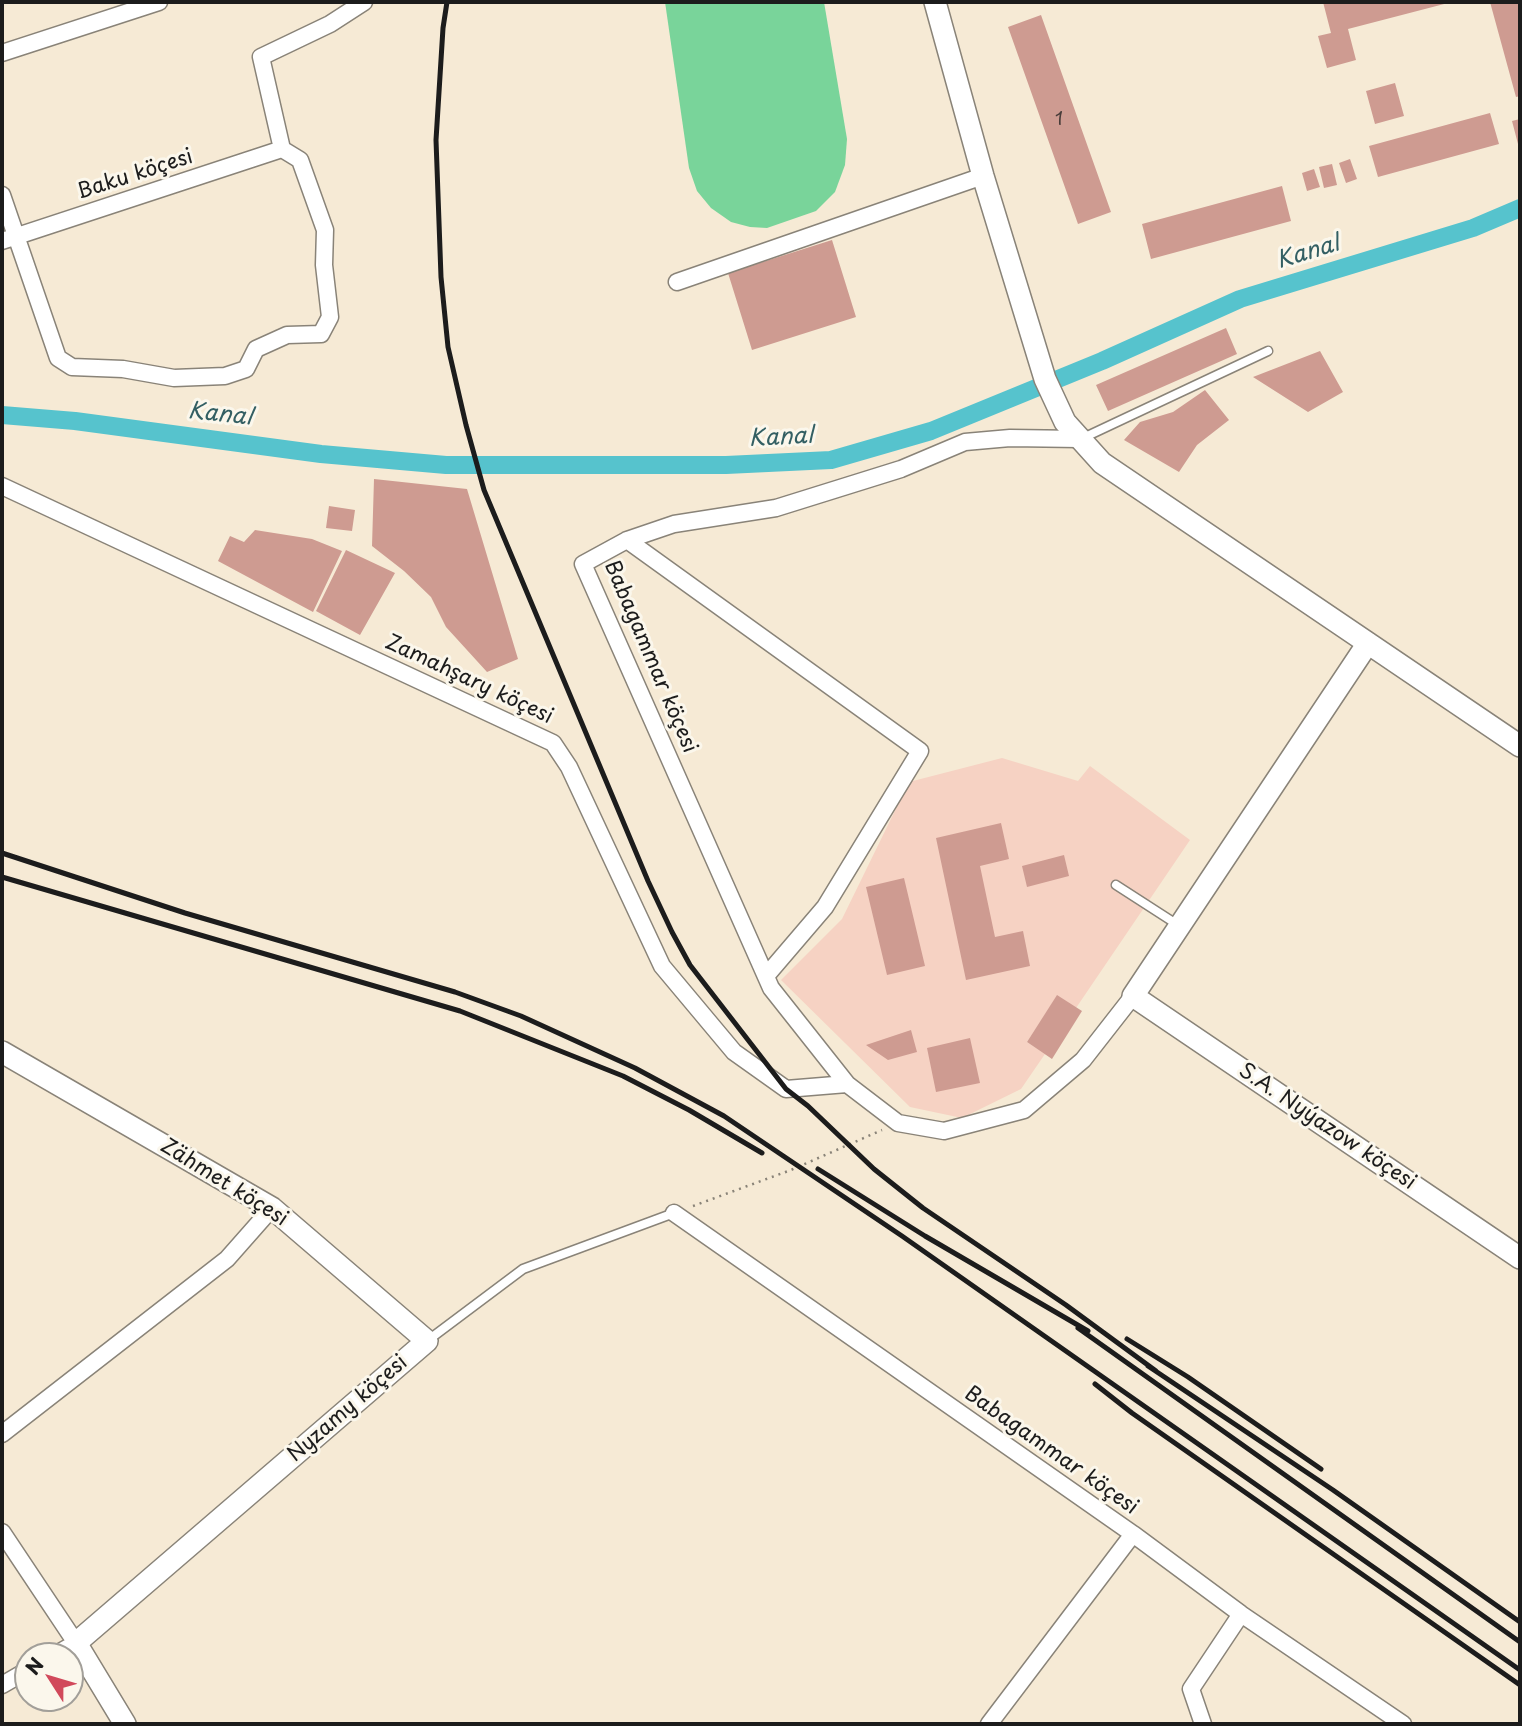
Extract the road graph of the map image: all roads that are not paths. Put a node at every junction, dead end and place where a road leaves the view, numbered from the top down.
1 (159, 2) edge
2 (364, 2) edge
3 (935, 2) edge
4 (2, 53) edge
5 (282, 149) junction
6 (984, 176) junction
7 (2, 195) edge
8 (9, 238) edge
9 (677, 282) dead end
10 (1268, 351) dead end
11 (1080, 439) junction
12 (2, 486) edge
13 (627, 540) junction
14 (1368, 643) junction
15 (1520, 746) edge
16 (1116, 885) dead end
17 (1180, 926) junction
18 (766, 976) junction
19 (1133, 996) junction
20 (2, 1052) edge
21 (848, 1084) junction
22 (272, 1208) junction
23 (674, 1213) joint
24 (1520, 1258) edge
25 (427, 1341) junction
26 (2, 1434) edge
27 (2, 1532) edge
28 (1133, 1534) junction
29 (1241, 1614) junction
30 (75, 1642) edge
31 (77, 1642) edge
32 (84, 1656) edge
33 (125, 1724) edge
34 (989, 1724) edge
35 (1203, 1724) edge
36 (1403, 1724) edge

1 - 4 street
2 - 5 street
3 - 6 street
5 - 8 street, Baku köçesi
5 - 8 street
6 - 9 street
6 - 11 street
7 - 8 street
10 - 11 lane
11 - 13 street, Babagammar köçesi
11 - 14 street
12 - 21 street, Zamahşary köçesi
13 - 18 street, Babagammar köçesi
13 - 18 street
14 - 15 street
14 - 17 street
16 - 17 lane
17 - 19 street
18 - 21 street, Babagammar köçesi
19 - 21 street, Babagammar köçesi
19 - 24 street, S.A. Nyýazow köçesi
20 - 22 street, Zähmet köçesi
22 - 25 street, Zähmet köçesi
22 - 26 street
23 - 25 lane, Nyzamy köçesi
23 - 28 street, Babagammar köçesi
25 - 31 street, Nyzamy köçesi
27 - 30 street
28 - 29 street, Babagammar köçesi
28 - 34 street
29 - 35 street
29 - 36 street, Babagammar köçesi
32 - 33 street

